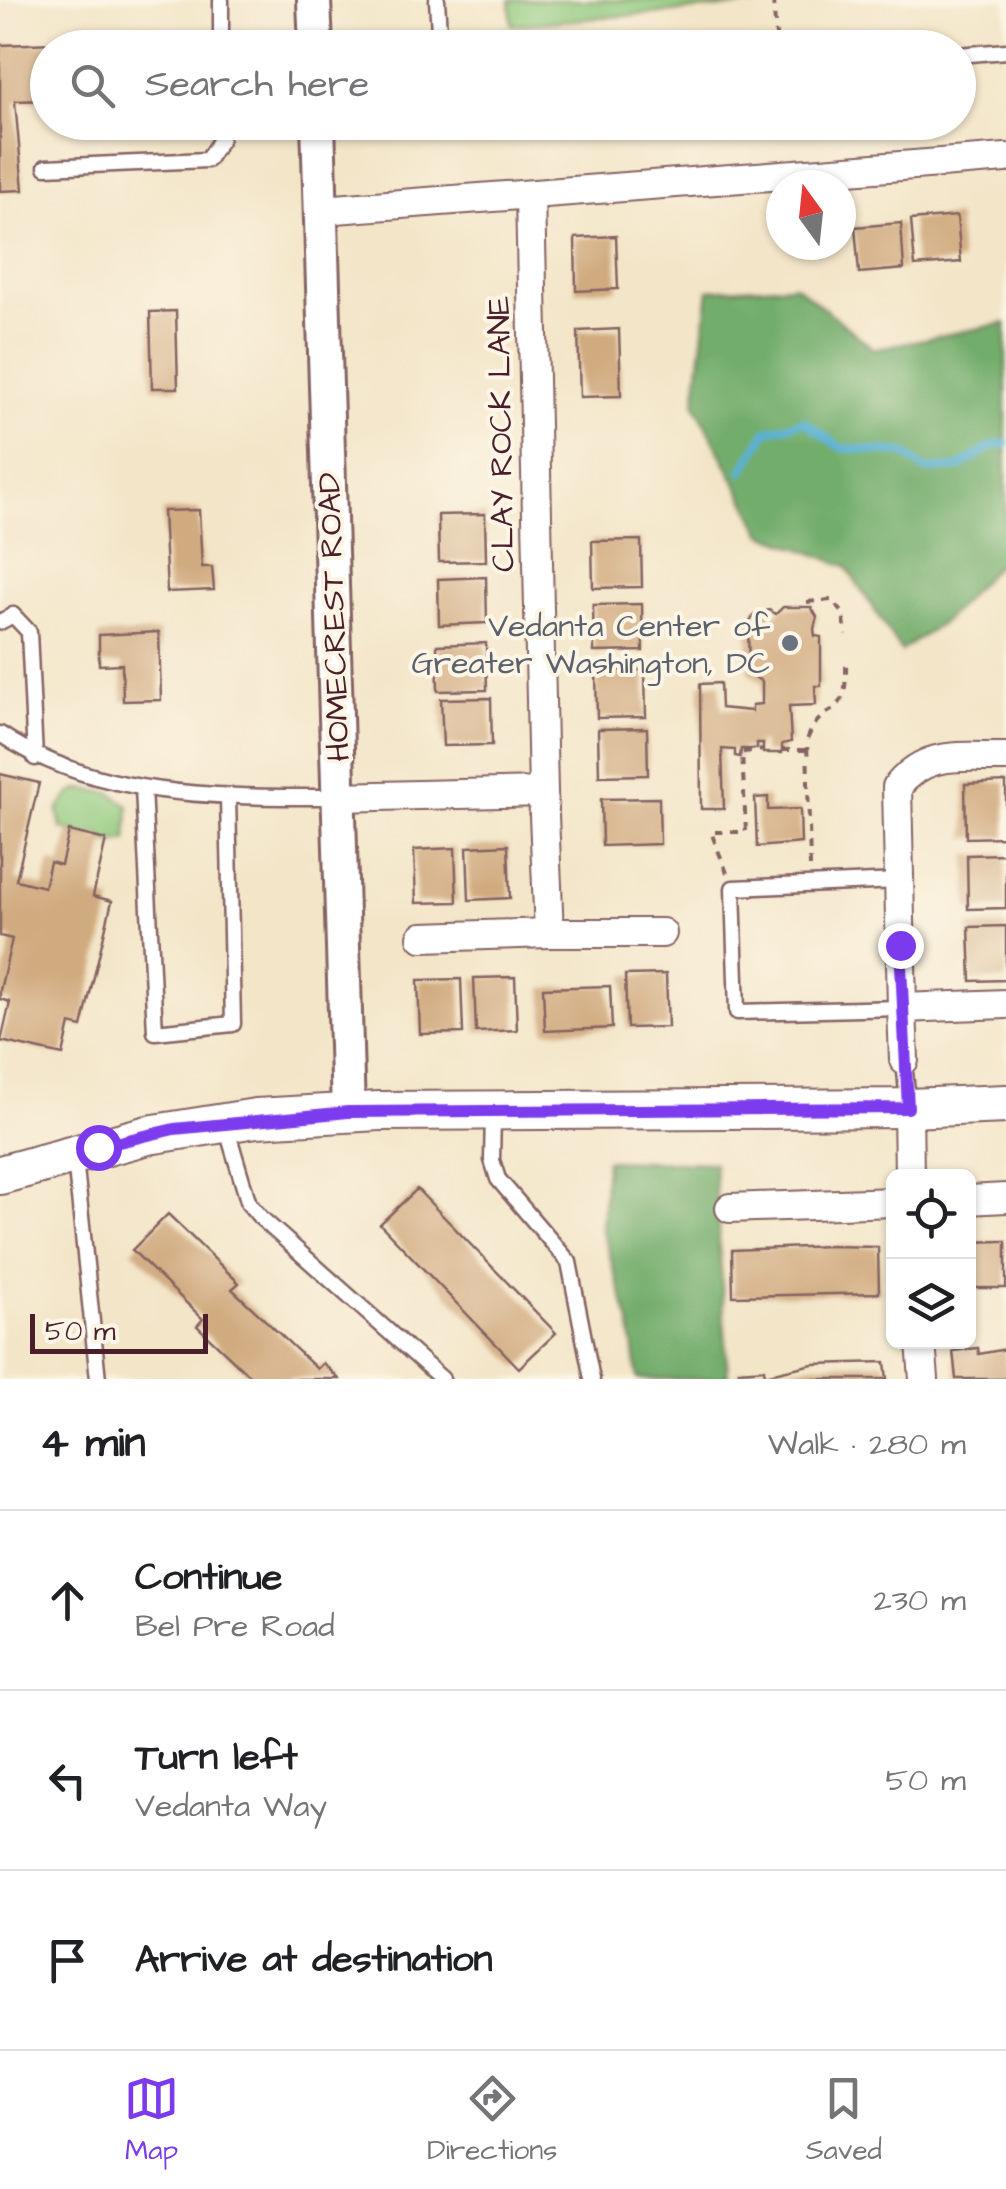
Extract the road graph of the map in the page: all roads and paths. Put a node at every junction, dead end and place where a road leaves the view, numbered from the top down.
1 (221, 0) edge
2 (314, 0) edge
3 (437, 0) edge
4 (774, 0) edge
5 (221, 30) edge
6 (315, 30) edge
7 (439, 30) edge
8 (776, 30) edge
9 (1006, 51) edge
10 (976, 54) edge
11 (221, 140) edge
12 (319, 140) edge
13 (1006, 158) edge
14 (46, 167) dead end
15 (530, 194) junction
16 (322, 210) junction
17 (807, 602) dead end
18 (0, 622) edge
19 (846, 635) dead end
20 (846, 659) dead end
21 (0, 734) edge
22 (763, 750) dead end
23 (782, 750) dead end
24 (807, 750) junction
25 (1006, 757) edge
26 (35, 758) junction
27 (142, 788) junction
28 (543, 792) junction
29 (228, 796) junction
30 (338, 797) junction
31 (899, 881) junction
32 (810, 884) junction
33 (733, 888) junction
34 (548, 933) junction
35 (662, 933) dead end
36 (422, 938) dead end
37 (1006, 1004) edge
38 (902, 1008) junction
39 (904, 1060) joint
40 (1006, 1104) edge
41 (908, 1108) junction
42 (494, 1111) junction
43 (348, 1112) junction
44 (224, 1122) junction
45 (74, 1154) junction
46 (910, 1169) edge
47 (0, 1175) edge
48 (1006, 1198) edge
49 (976, 1200) edge
50 (886, 1202) edge
51 (730, 1208) dead end
52 (922, 1349) edge
53 (98, 1379) edge
54 (442, 1379) edge
55 (592, 1379) edge
56 (924, 1379) edge

1 - 5 lane
2 - 6 street
3 - 7 lane
4 - 8 path
9 - 10 lane
11 - 14 lane
12 - 16 street, HOMECREST ROAD
13 - 15 street
15 - 16 street
15 - 28 street, CLAY ROCK LANE
16 - 30 street, HOMECREST ROAD
17 - 19 path
18 - 26 lane
20 - 24 path
21 - 26 lane
22 - 33 path
23 - 24 path
24 - 32 path
25 - 31 street
26 - 27 lane
27 - 29 lane
27 - 29 lane
28 - 30 street
28 - 34 street, CLAY ROCK LANE
29 - 30 lane
30 - 43 street, HOMECREST ROAD
31 - 32 lane
31 - 38 street
32 - 33 lane
33 - 38 lane
34 - 35 street
34 - 36 street
37 - 38 street
38 - 39 street
39 - 41 lane
40 - 41 main road
41 - 42 main road
41 - 46 street
42 - 43 main road
42 - 55 lane
43 - 44 main road
44 - 45 main road
44 - 54 lane
45 - 47 main road
45 - 53 lane
48 - 49 street
50 - 51 street
52 - 56 street

